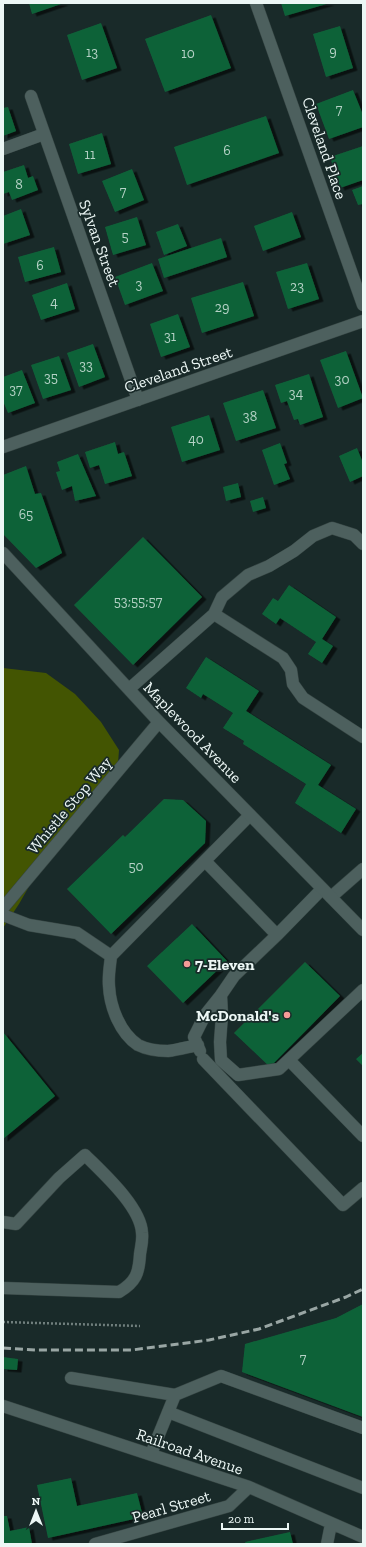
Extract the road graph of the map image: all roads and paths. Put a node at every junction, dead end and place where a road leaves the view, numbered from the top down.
1 (256, 3) edge
2 (31, 96) dead end
3 (44, 134) junction
4 (3, 149) edge
5 (363, 305) edge
6 (363, 321) edge
7 (138, 400) junction
8 (3, 447) edge
9 (363, 544) edge
10 (3, 553) edge
11 (214, 614) junction
12 (129, 690) junction
13 (159, 722) junction
14 (363, 737) edge
15 (250, 815) junction
16 (205, 861) junction
17 (363, 869) edge
18 (327, 893) junction
19 (3, 908) edge
20 (3, 915) edge
21 (363, 930) edge
22 (277, 935) junction
23 (111, 956) junction
24 (363, 990) edge
25 (221, 995) junction
26 (198, 1045) junction
27 (203, 1059) junction
28 (221, 1060) junction
29 (289, 1060) junction
30 (363, 1136) edge
31 (363, 1188) edge
32 (3, 1222) edge
33 (3, 1288) edge
34 (3, 1322) edge
35 (140, 1326) dead end
36 (71, 1378) dead end
37 (175, 1395) junction
38 (3, 1406) edge
39 (168, 1412) junction
40 (363, 1428) edge
41 (151, 1454) junction
42 (249, 1487) junction
43 (363, 1488) edge
44 (331, 1524) junction
45 (363, 1537) edge
46 (95, 1544) edge
47 (326, 1544) edge

1 - 5 street, Cleveland Place
2 - 3 street, Sylvan Street
3 - 4 street
3 - 7 street, Sylvan Street
6 - 7 street, Cleveland Street
7 - 8 street, Cleveland Street
9 - 11 street
10 - 12 street, Maplewood Avenue
11 - 12 street
11 - 14 street
12 - 13 street, Maplewood Avenue
13 - 15 street, Maplewood Avenue
13 - 19 street, Whistle Stop Way
15 - 16 street
15 - 18 street, Maplewood Avenue
16 - 22 street
16 - 23 street
17 - 18 street
18 - 21 street, Maplewood Avenue
18 - 22 street
20 - 23 street
22 - 25 street
23 - 26 street
24 - 29 street
25 - 26 street
25 - 28 street
26 - 27 street
27 - 28 street
27 - 31 street
28 - 29 street
29 - 30 street
32 - 33 street
34 - 35 path
36 - 37 street
37 - 39 street
37 - 40 street
38 - 41 street, Railroad Avenue
39 - 41 street
39 - 43 street
41 - 42 street, Railroad Avenue
42 - 44 street, Railroad Avenue
42 - 46 street, Pearl Street
44 - 45 street, Railroad Avenue
44 - 47 street

